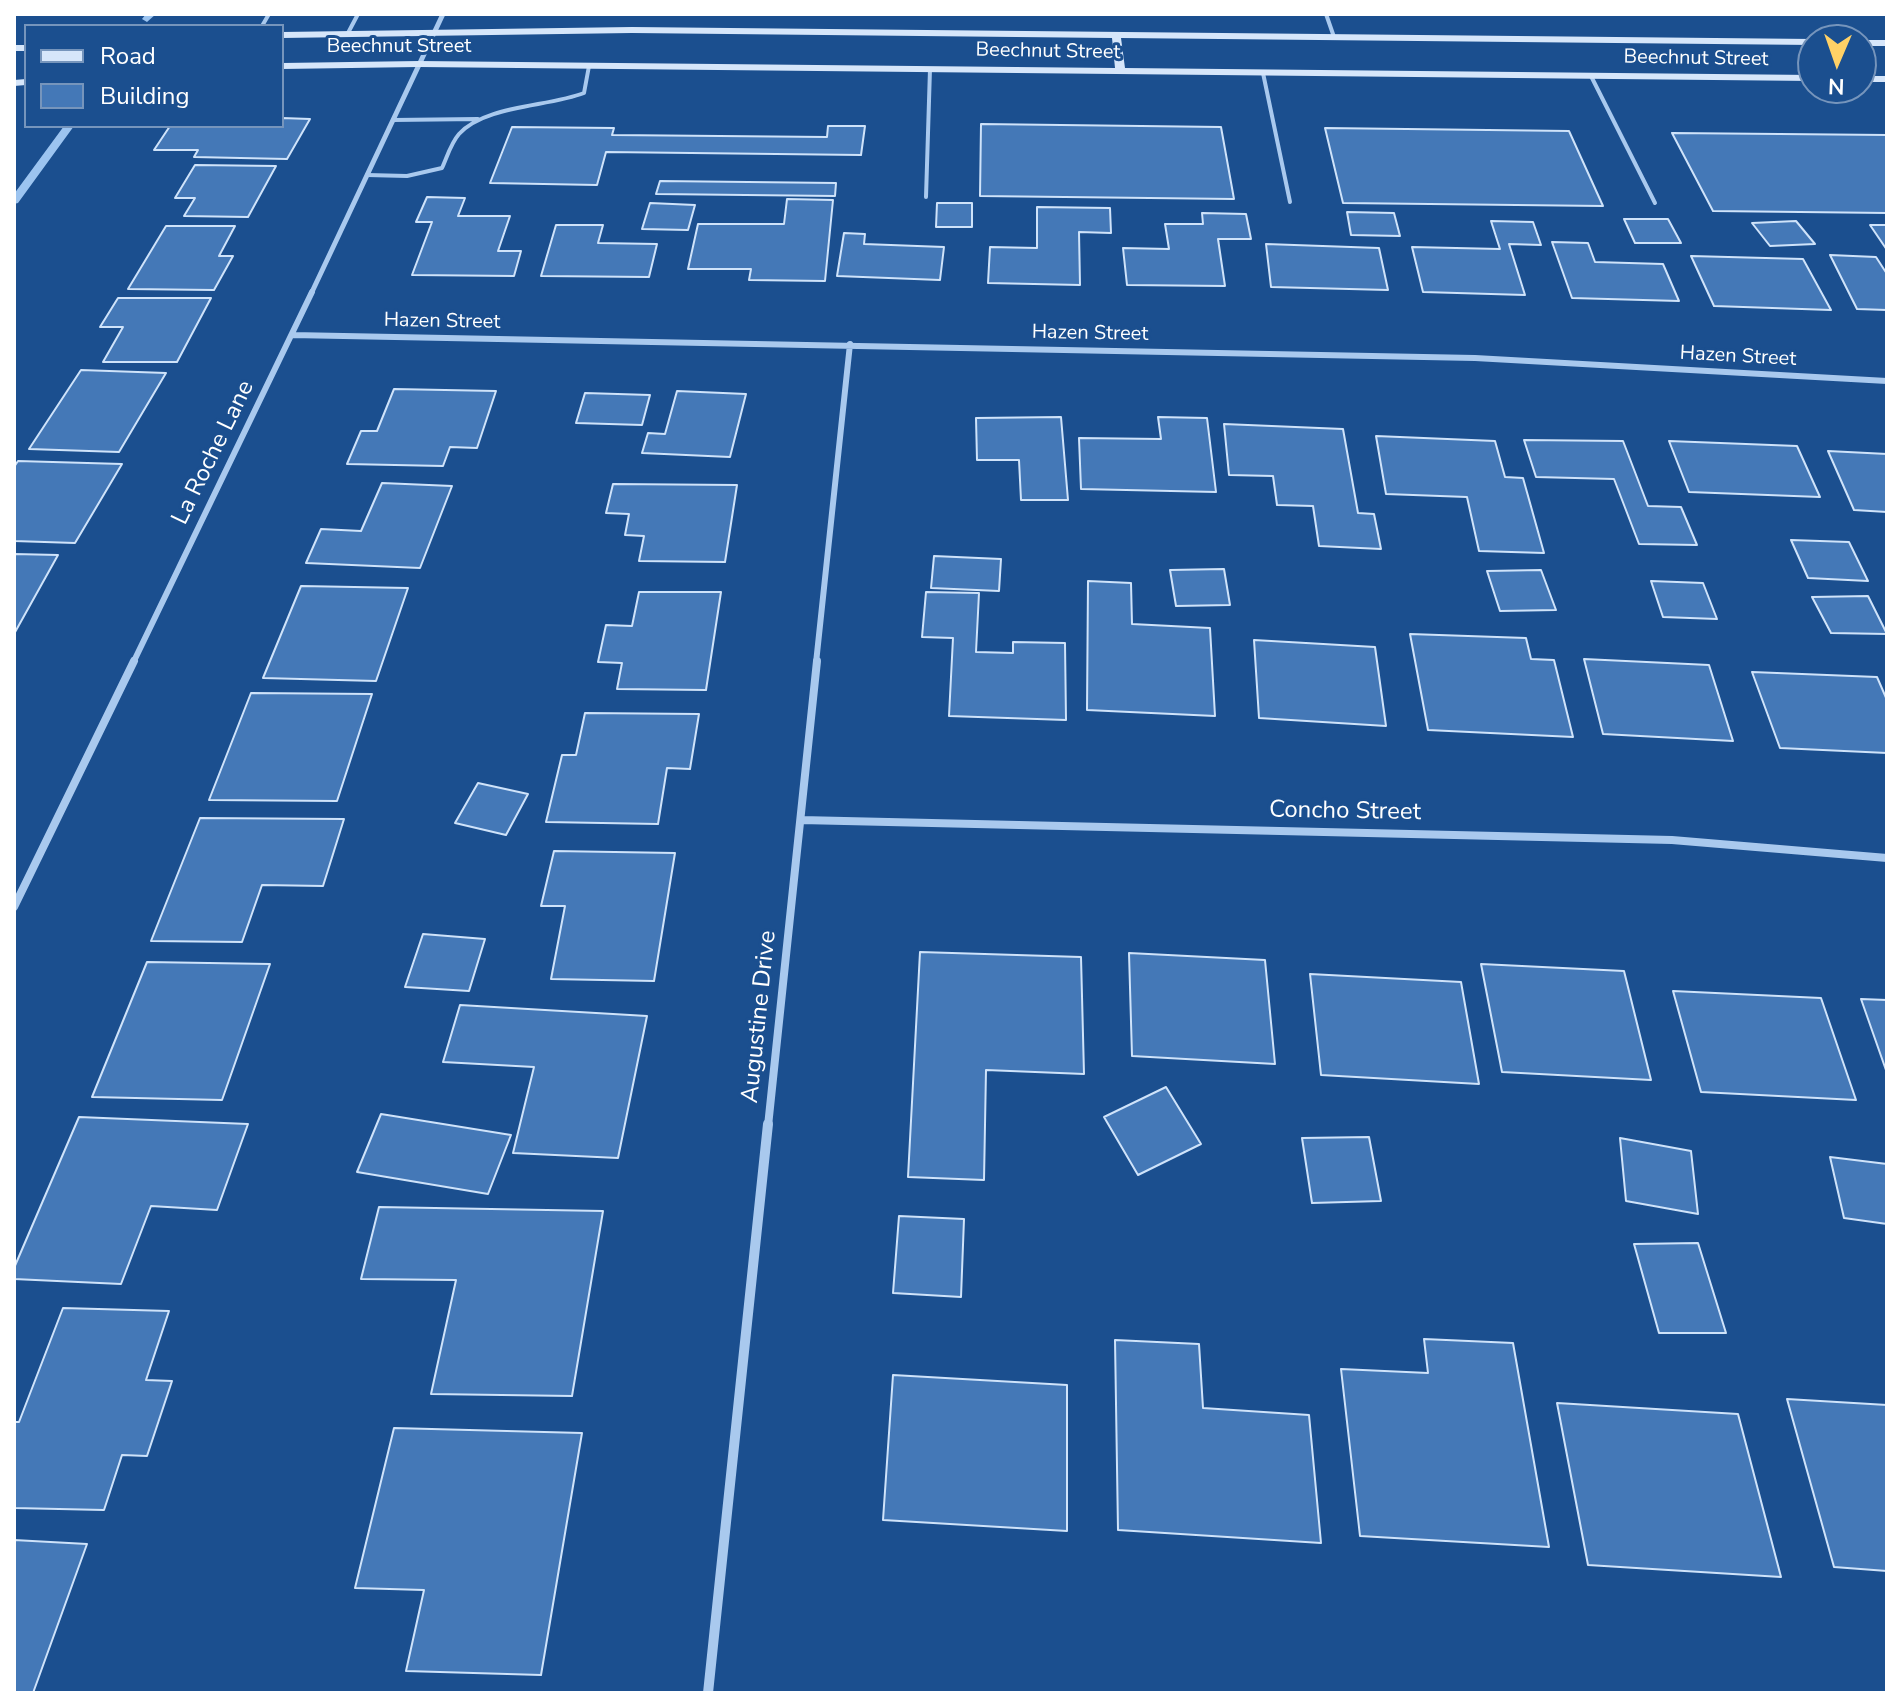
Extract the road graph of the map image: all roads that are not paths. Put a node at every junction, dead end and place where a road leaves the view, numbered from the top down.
1 (358, 14) edge
2 (443, 14) edge
3 (1326, 14) edge
4 (435, 32) junction
5 (348, 33) junction
6 (284, 35) edge
7 (1116, 35) junction
8 (1334, 37) junction
9 (1797, 42) edge
10 (419, 64) junction
11 (284, 66) edge
12 (589, 66) junction
13 (930, 69) junction
14 (1120, 71) junction
15 (1263, 73) junction
16 (1591, 76) junction
17 (1797, 78) edge
18 (478, 119) junction
19 (393, 120) junction
20 (367, 175) junction
21 (926, 197) dead end
22 (1290, 202) dead end
23 (1655, 203) dead end
24 (292, 335) junction
25 (850, 344) junction
26 (1887, 381) edge
27 (801, 820) junction
28 (1887, 858) edge
29 (14, 907) edge
30 (708, 1693) edge

1 - 5 lane
2 - 4 street, La Roche Lane
3 - 8 lane
4 - 5 main road, Beechnut Street
4 - 7 main road, Beechnut Street
4 - 10 street, La Roche Lane
5 - 6 main road, Beechnut Street
7 - 8 main road, Beechnut Street
7 - 14 main road
8 - 9 main road, Beechnut Street
10 - 11 main road, Beechnut Street
10 - 12 main road, Beechnut Street
10 - 19 street, La Roche Lane
12 - 13 main road, Beechnut Street
12 - 18 lane
13 - 14 main road, Beechnut Street
13 - 21 lane
14 - 15 main road, Beechnut Street
15 - 16 main road, Beechnut Street
15 - 22 lane
16 - 17 main road, Beechnut Street
16 - 23 lane
18 - 19 lane
18 - 20 lane
19 - 20 street, La Roche Lane
20 - 24 street, La Roche Lane
24 - 25 street, Hazen Street
24 - 29 street, La Roche Lane
25 - 26 street, Hazen Street
25 - 27 street, Augustine Drive
27 - 28 street, Concho Street
27 - 30 street, Augustine Drive

